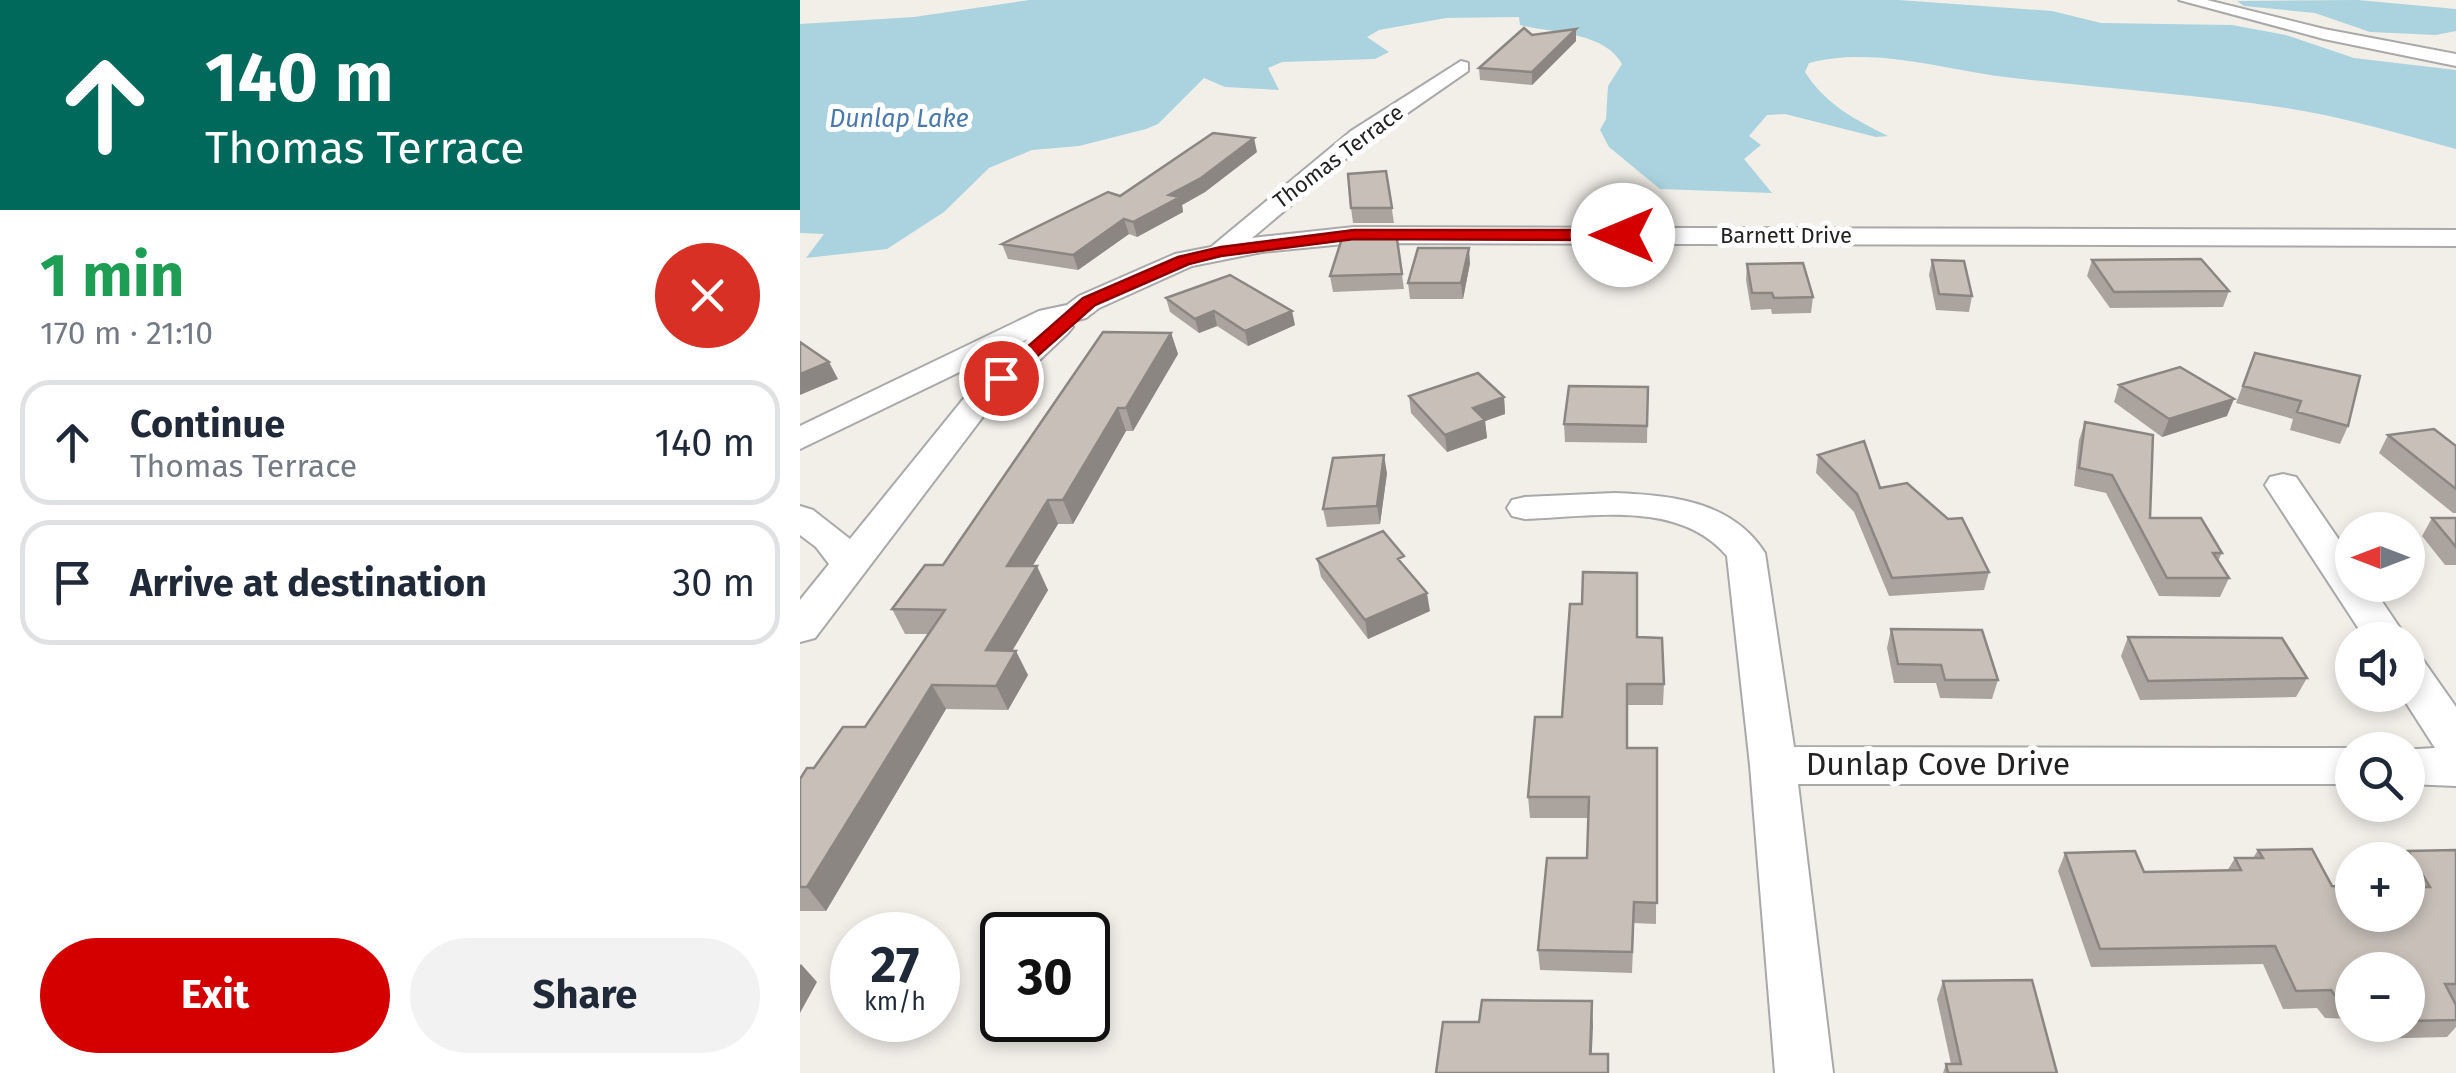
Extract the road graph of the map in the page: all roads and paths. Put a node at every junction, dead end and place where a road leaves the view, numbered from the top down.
1 (2188, 0) edge
2 (2456, 60) edge
3 (1461, 67) dead end
4 (2456, 238) edge
5 (1221, 252) junction
6 (1076, 312) junction
7 (800, 439) edge
8 (2283, 486) dead end
9 (1524, 508) dead end
10 (800, 518) edge
11 (851, 566) junction
12 (2375, 622) edge
13 (800, 628) edge
14 (2425, 696) edge
15 (2456, 743) edge
16 (1773, 765) junction
17 (2335, 766) edge
18 (2425, 766) edge
19 (2456, 766) edge
20 (1804, 1073) edge

1 - 2 street
3 - 5 street, Thomas Terrace
4 - 5 street, Barnett Drive
5 - 6 street, Barnett Drive
6 - 7 street, Barnett Drive
6 - 11 street
8 - 12 street
9 - 16 street
10 - 11 street
11 - 13 street
14 - 15 street
16 - 17 street, Dunlap Cove Drive
16 - 20 street, Dunlap Cove Drive
18 - 19 street

